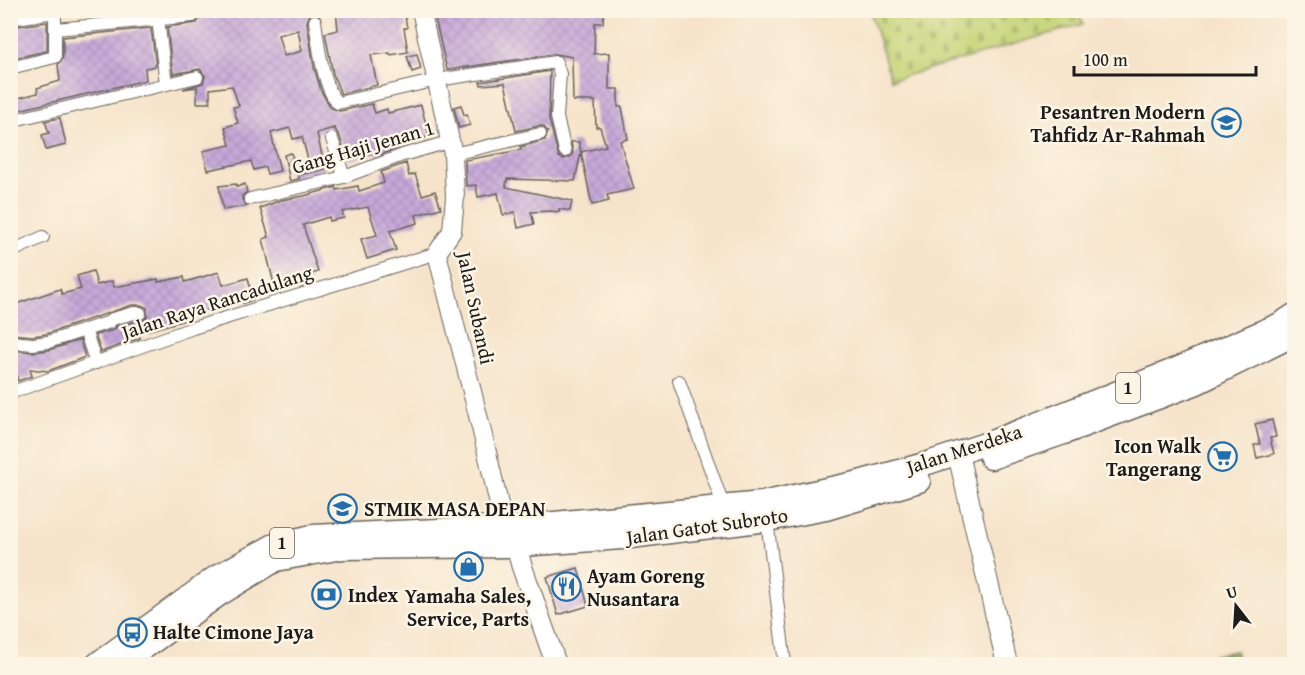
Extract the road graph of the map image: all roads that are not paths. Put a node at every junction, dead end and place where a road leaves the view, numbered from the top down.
1 (421, 10) edge
2 (55, 11) edge
3 (157, 14) edge
4 (193, 16) dead end
5 (10, 19) edge
6 (315, 21) dead end
7 (56, 29) junction
8 (10, 68) edge
9 (197, 77) dead end
10 (437, 80) junction
11 (166, 84) junction
12 (10, 121) edge
13 (540, 134) dead end
14 (332, 139) dead end
15 (452, 147) junction
16 (565, 151) dead end
17 (344, 177) junction
18 (250, 199) dead end
19 (43, 237) dead end
20 (10, 252) edge
21 (437, 253) junction
22 (140, 313) dead end
23 (1294, 315) edge
24 (85, 330) junction
25 (1294, 335) edge
26 (10, 342) edge
27 (96, 363) junction
28 (679, 381) dead end
29 (12, 388) edge
30 (960, 460) junction
31 (723, 505) junction
32 (614, 517) joint
33 (767, 520) junction
34 (510, 536) junction
35 (96, 664) edge
36 (120, 664) edge
37 (556, 664) edge
38 (783, 664) edge
39 (1006, 664) edge

1 - 10 street, Jalan Subandi
2 - 5 street
2 - 7 street
3 - 4 street
3 - 7 street
3 - 11 street
6 - 10 street
7 - 8 street
9 - 11 street
10 - 15 street, Jalan Subandi
10 - 16 street
11 - 12 street
13 - 15 street, Gang Haji Jenan 1
14 - 17 street
15 - 17 street, Gang Haji Jenan 1
15 - 21 street, Jalan Subandi
17 - 18 street, Gang Haji Jenan 1
19 - 20 street
21 - 27 street, Jalan Raya Rancadulang
21 - 34 street, Jalan Subandi
22 - 24 street
23 - 30 highway, Jalan Merdeka / 1
24 - 26 street
24 - 27 street
25 - 30 highway, Jalan Gatot Subroto / 1
27 - 29 street, Jalan Raya Rancadulang
28 - 31 street
30 - 31 highway, Jalan Merdeka / 1
30 - 33 highway, Jalan Gatot Subroto / 1
30 - 39 main road, Jalan Merdeka
31 - 32 highway, Jalan Merdeka / 1
32 - 34 highway, Jalan Gatot Subroto / 1
33 - 34 highway, Jalan Gatot Subroto / 1
33 - 38 street
34 - 35 highway, Jalan Gatot Subroto / 1
34 - 36 highway, Jalan Gatot Subroto / 1
34 - 37 main road

